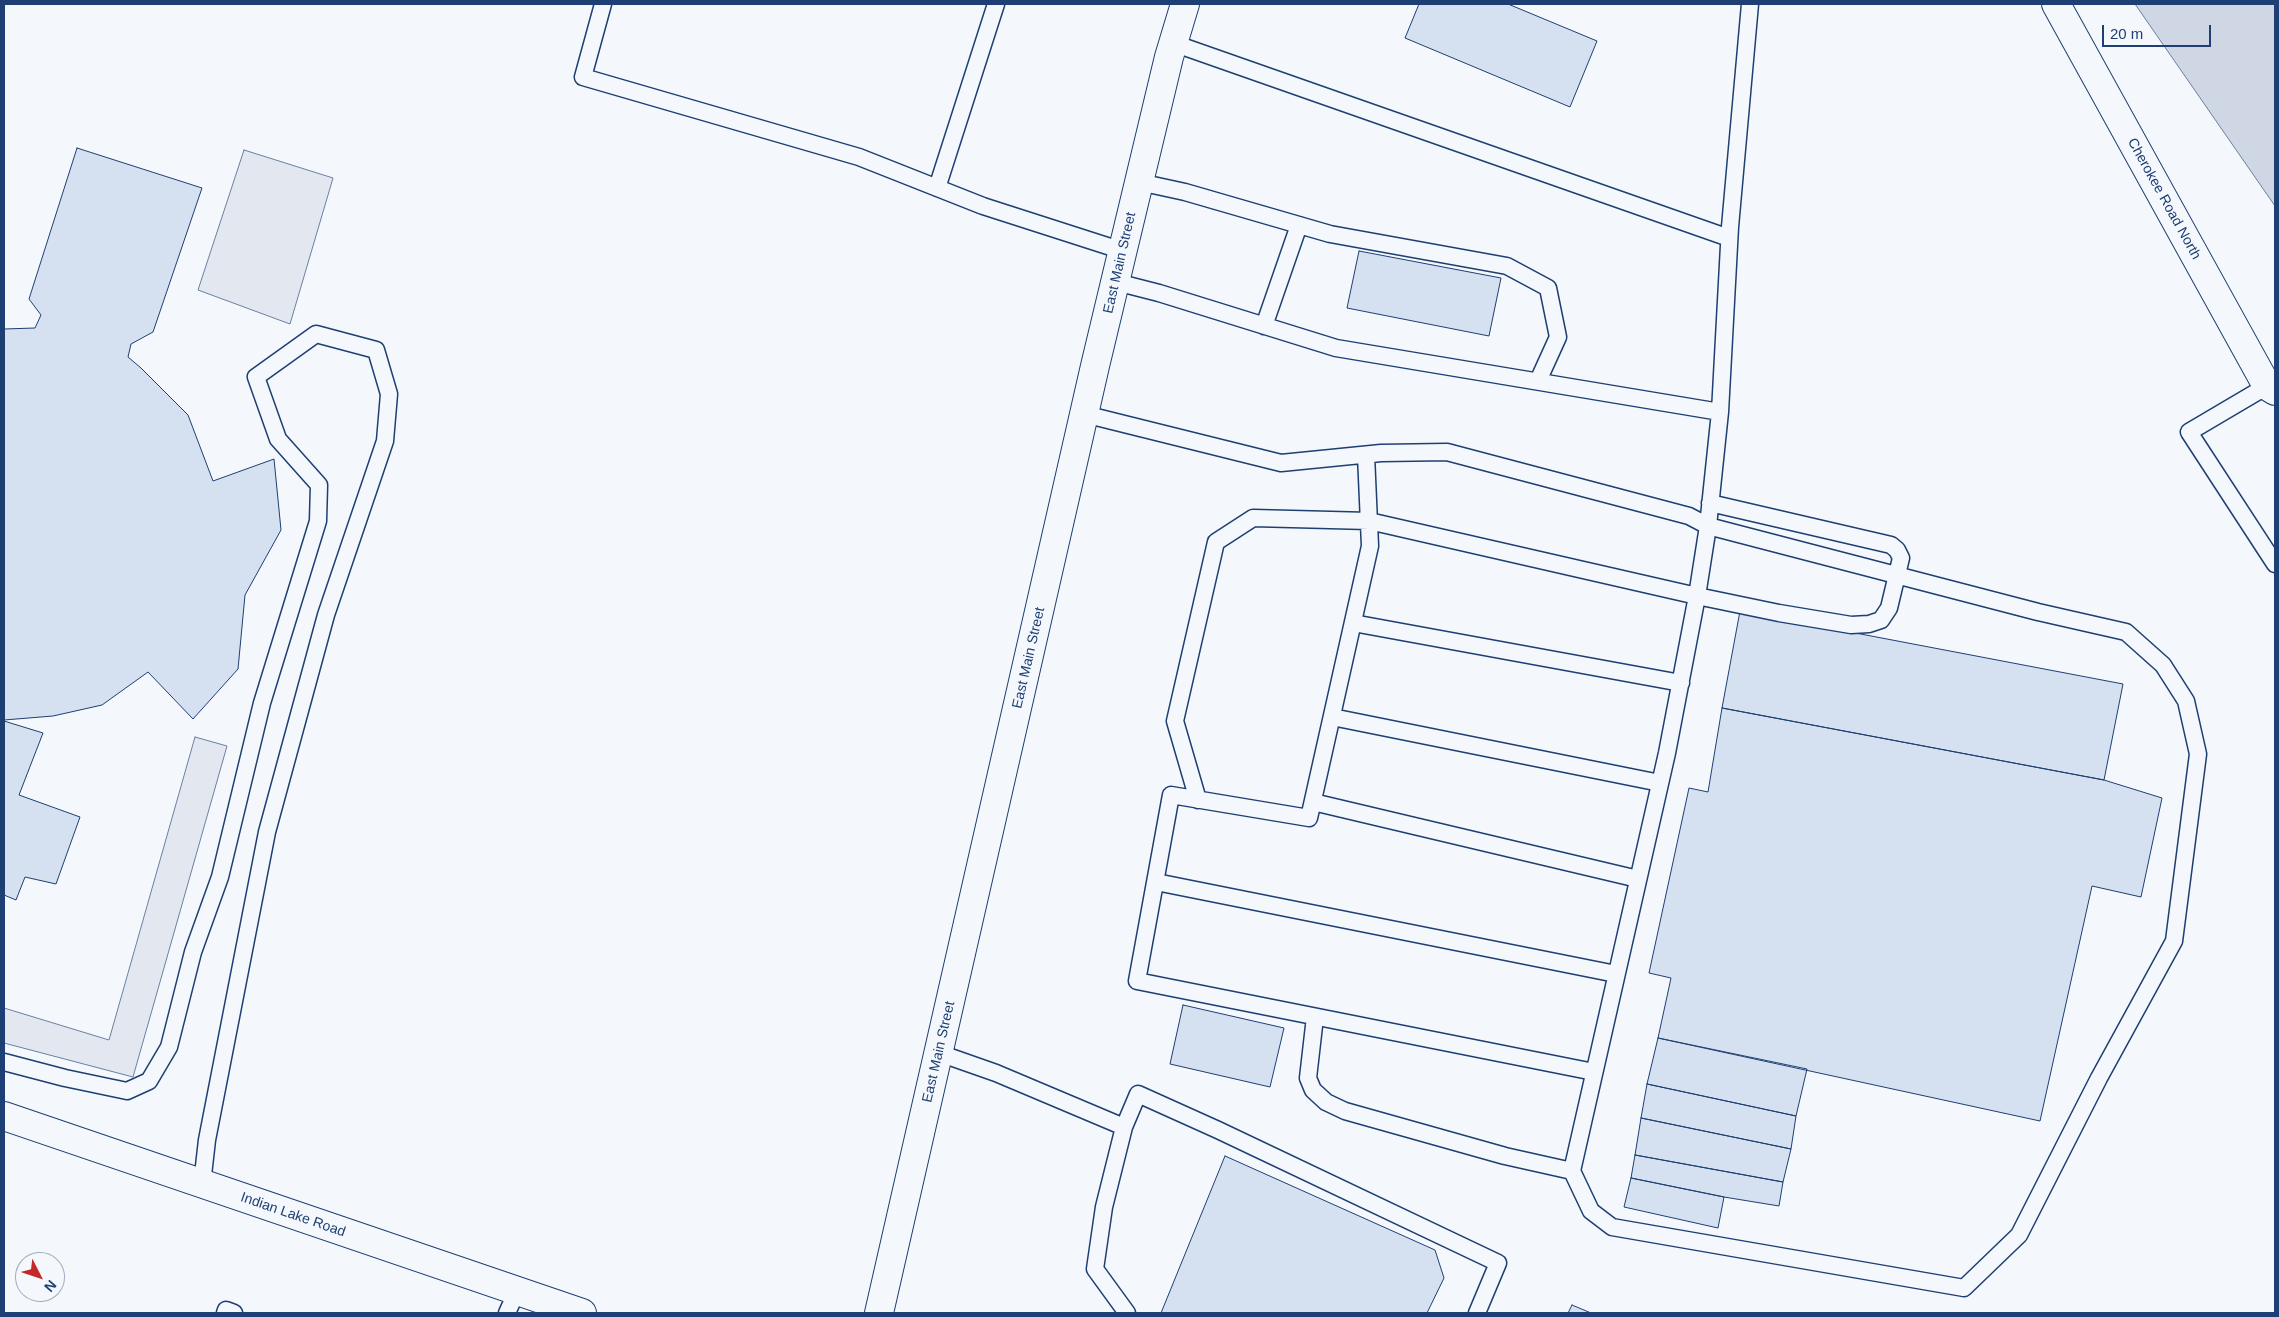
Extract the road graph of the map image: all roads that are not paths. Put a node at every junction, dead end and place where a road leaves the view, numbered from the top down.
1 (603, 4) edge
2 (996, 4) edge
3 (1185, 4) edge
4 (1750, 4) edge
5 (2056, 4) edge
6 (1173, 43) junction
7 (1139, 182) junction
8 (937, 188) junction
9 (1299, 225) junction
10 (1729, 238) junction
11 (1123, 251) junction
12 (1116, 282) junction
13 (1264, 326) junction
14 (1538, 381) junction
15 (2271, 389) edge
16 (1720, 412) junction
17 (1084, 414) junction
18 (1366, 455) junction
19 (1710, 503) junction
20 (1369, 521) junction
21 (1708, 526) junction
22 (2275, 564) edge
23 (1898, 576) junction
24 (1698, 596) junction
25 (1353, 623) junction
26 (1681, 683) junction
27 (1332, 717) junction
28 (1660, 783) junction
29 (1198, 800) junction
30 (1313, 802) junction
31 (1638, 879) junction
32 (1156, 882) junction
33 (1616, 974) junction
34 (1315, 1016) junction
35 (939, 1053) junction
36 (4, 1062) edge
37 (1594, 1072) junction
38 (4, 1116) edge
39 (1124, 1127) junction
40 (1572, 1171) junction
41 (202, 1184) junction
42 (512, 1302) edge
43 (225, 1313) edge
44 (234, 1313) edge
45 (582, 1313) edge
46 (879, 1313) edge
47 (1127, 1313) edge
48 (1477, 1313) edge

1 - 8 lane
2 - 8 lane
3 - 6 main road, East Main Street
4 - 10 lane
5 - 15 main road, Cherokee Road North
6 - 7 main road, East Main Street
6 - 10 lane
7 - 9 lane
7 - 11 main road, East Main Street
8 - 11 lane
9 - 13 lane
9 - 14 lane
10 - 16 lane
11 - 12 main road, East Main Street
12 - 13 lane
12 - 17 main road, East Main Street
13 - 14 lane
14 - 16 lane
15 - 22 lane
16 - 19 lane
17 - 18 lane
17 - 35 main road, East Main Street
18 - 20 lane
18 - 21 lane
19 - 21 lane
19 - 23 lane
20 - 24 lane
20 - 25 lane
20 - 29 lane
21 - 23 lane
21 - 24 lane
23 - 24 lane
23 - 40 lane
24 - 26 lane
25 - 26 lane
25 - 27 lane
26 - 28 lane
27 - 28 lane
27 - 30 lane
28 - 31 lane
29 - 30 lane
29 - 32 lane
30 - 31 lane
31 - 33 lane
32 - 33 lane
32 - 34 lane
33 - 37 lane
34 - 37 lane
34 - 40 lane
35 - 39 lane
35 - 46 main road, East Main Street
36 - 41 lane
37 - 40 lane
38 - 41 main road, Indian Lake Road
39 - 47 lane
39 - 48 lane
41 - 42 main road, Indian Lake Road
42 - 45 main road, Indian Lake Road
43 - 44 lane

